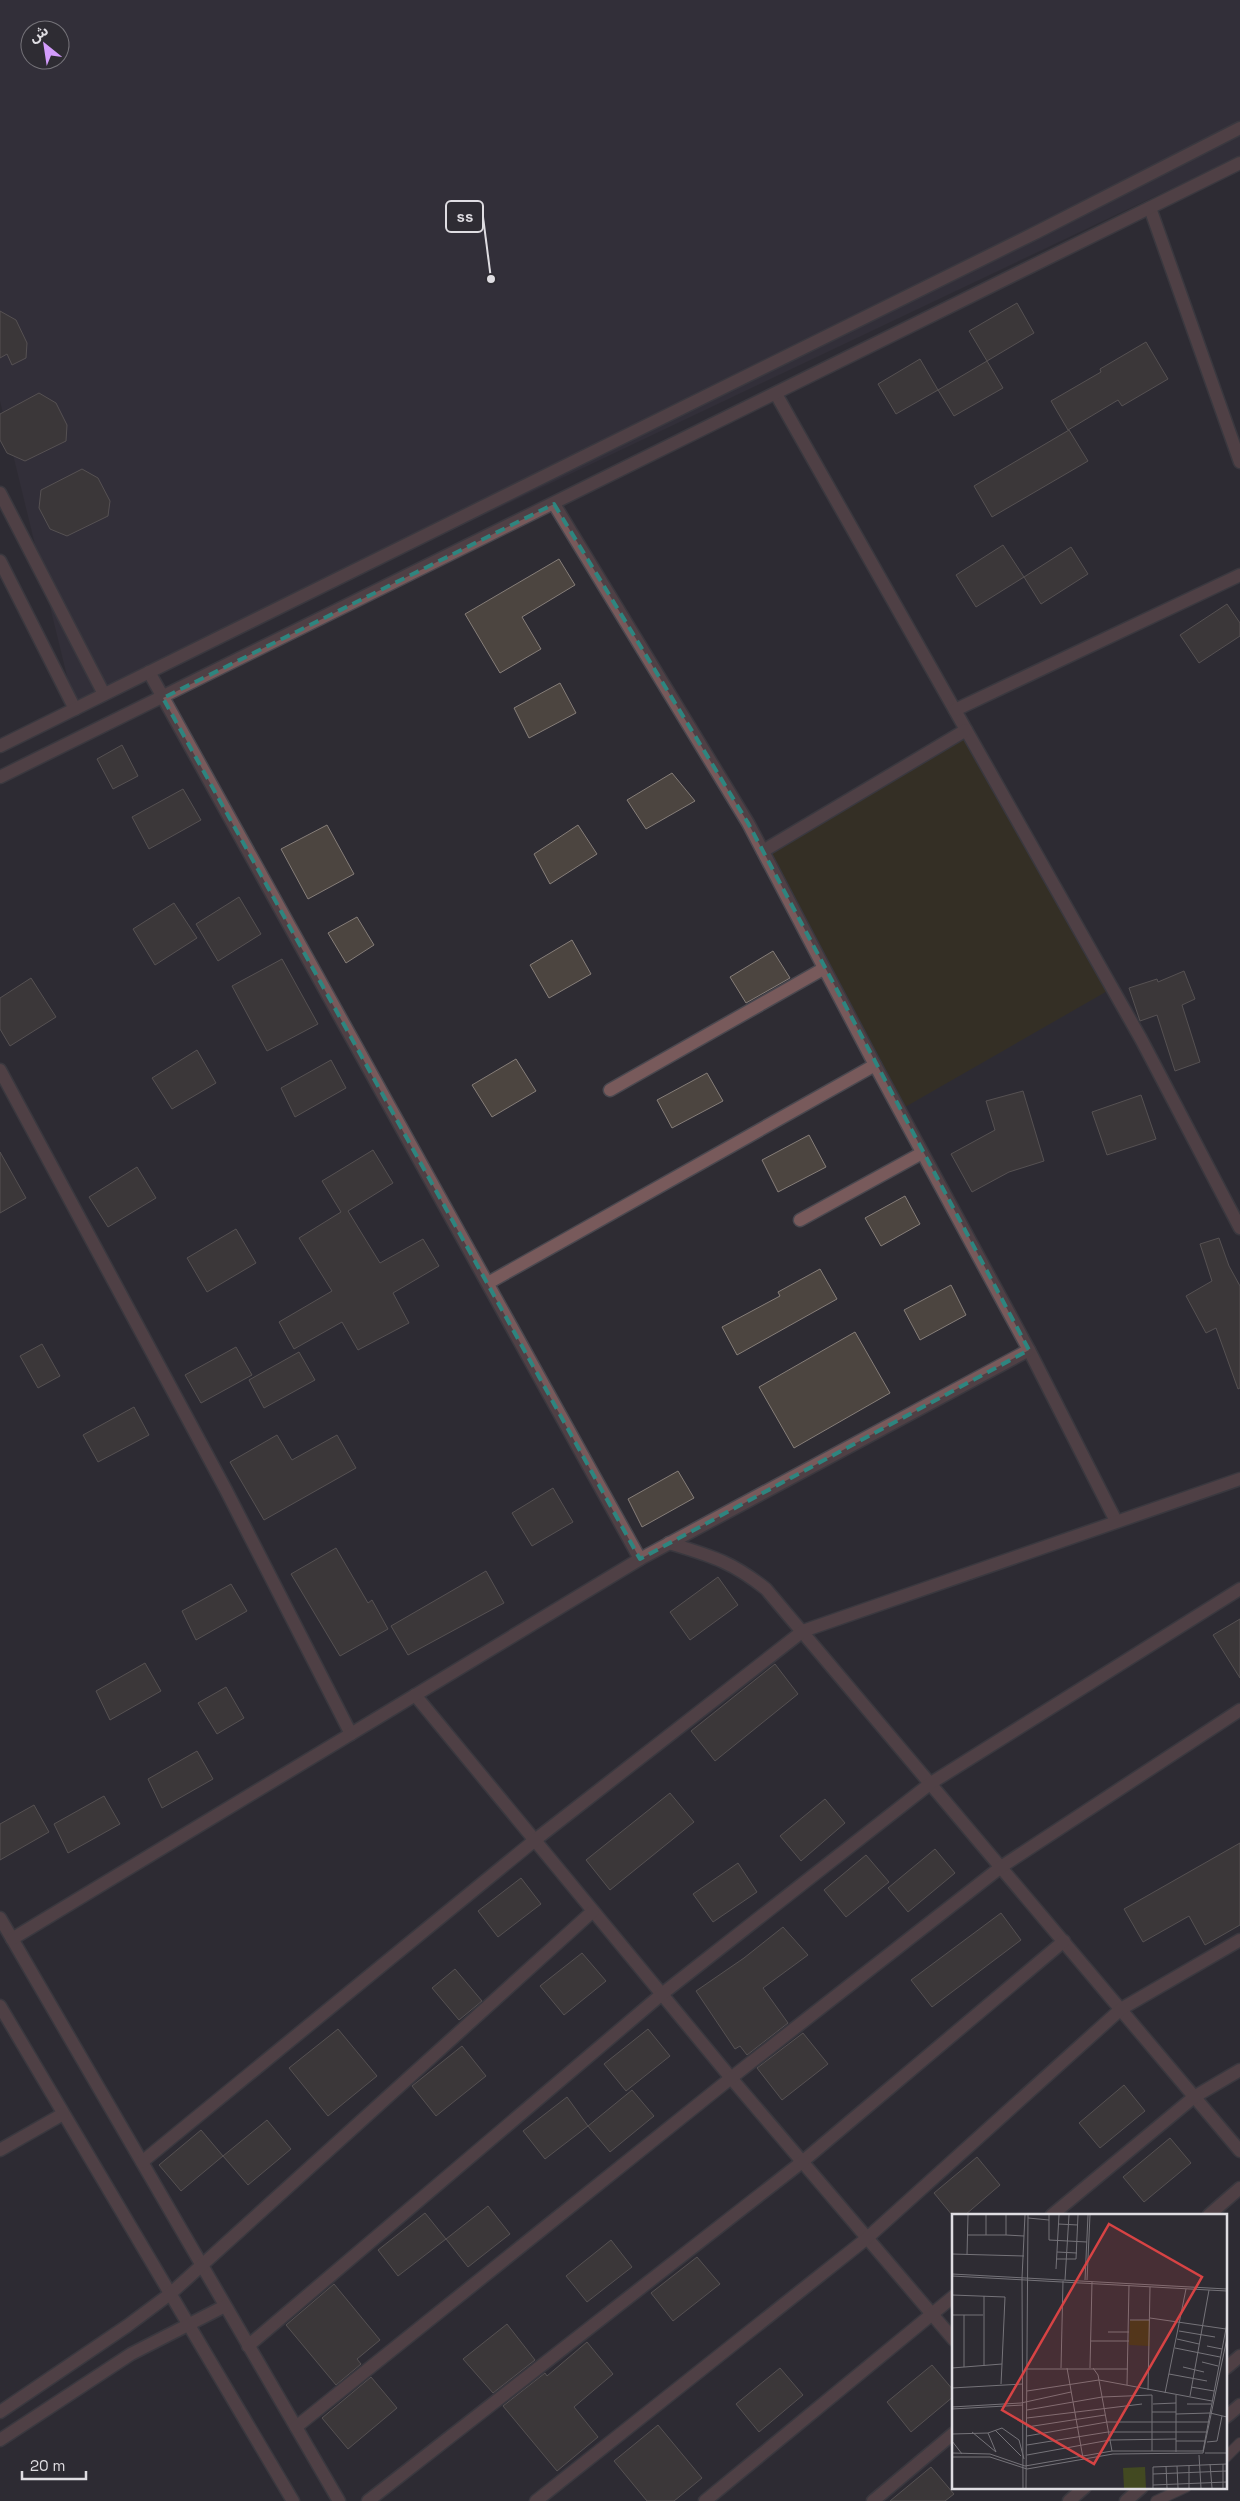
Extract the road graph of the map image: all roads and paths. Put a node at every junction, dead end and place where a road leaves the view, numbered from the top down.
1 (1240, 128) edge
2 (1240, 163) edge
3 (1150, 208) junction
4 (776, 394) junction
5 (1240, 462) edge
6 (0, 493) edge
7 (554, 504) junction
8 (0, 561) edge
9 (1240, 574) edge
10 (149, 672) junction
11 (104, 694) junction
12 (163, 698) junction
13 (75, 709) junction
14 (955, 710) junction
15 (966, 730) junction
16 (0, 746) edge
17 (0, 777) edge
18 (763, 851) junction
19 (823, 968) junction
20 (875, 1065) junction
21 (0, 1070) edge
22 (610, 1090) dead end
23 (922, 1152) junction
24 (800, 1220) dead end
25 (1240, 1228) edge
26 (488, 1283) junction
27 (1028, 1350) junction
28 (1240, 1479) edge
29 (1116, 1521) junction
30 (669, 1543) junction
31 (640, 1559) junction
32 (1240, 1589) edge
33 (803, 1630) junction
34 (415, 1695) junction
35 (1240, 1710) edge
36 (350, 1734) junction
37 (931, 1783) junction
38 (535, 1840) junction
39 (1001, 1867) junction
40 (593, 1911) junction
41 (0, 1918) edge
42 (12, 1939) junction
43 (1240, 1940) edge
44 (1064, 1941) junction
45 (662, 1994) junction
46 (0, 2006) edge
47 (1121, 2010) junction
48 (1240, 2070) edge
49 (731, 2078) junction
50 (1194, 2097) junction
51 (63, 2114) junction
52 (0, 2150) edge
53 (1240, 2152) edge
54 (142, 2162) junction
55 (802, 2162) junction
56 (1240, 2188) edge
57 (1053, 2214) edge
58 (1210, 2214) edge
59 (866, 2239) junction
60 (202, 2266) junction
61 (170, 2294) junction
62 (952, 2298) edge
63 (225, 2306) junction
64 (932, 2313) junction
65 (188, 2324) junction
66 (952, 2338) edge
67 (248, 2346) junction
68 (1240, 2356) edge
69 (1228, 2366) edge
70 (1240, 2405) edge
71 (0, 2412) edge
72 (1228, 2415) edge
73 (296, 2427) junction
74 (952, 2435) edge
75 (0, 2440) edge
76 (1240, 2443) edge
77 (1228, 2455) edge
78 (1141, 2488) edge
79 (1184, 2488) edge
80 (1081, 2492) edge
81 (293, 2501) edge
82 (340, 2501) edge
83 (368, 2501) edge
84 (536, 2501) edge
85 (705, 2501) edge
86 (872, 2501) edge
87 (1069, 2501) edge
88 (1126, 2501) edge
89 (1156, 2501) edge

1 - 10 street
2 - 3 street
3 - 4 street
3 - 5 street
4 - 7 street
4 - 14 street
6 - 11 street
7 - 12 street
7 - 18 street
8 - 13 street
9 - 14 street
10 - 11 street
10 - 12 street
11 - 13 street
12 - 17 street
12 - 26 street
13 - 16 street
14 - 15 street
15 - 18 street
15 - 25 street
18 - 19 street
19 - 20 street
19 - 22 street
20 - 23 street
20 - 26 street
21 - 36 street
23 - 24 street
23 - 27 street
26 - 31 street
27 - 29 street
27 - 30 street
28 - 29 street
29 - 33 street
30 - 31 street
30 - 33 street
31 - 34 street
32 - 37 street
33 - 37 street
33 - 38 street
34 - 36 street
34 - 38 street
35 - 39 street
36 - 42 street
37 - 39 street
37 - 45 street
38 - 40 street
38 - 54 street
39 - 44 street
39 - 49 street
40 - 45 street
40 - 60 street
41 - 42 street
42 - 54 street
43 - 47 street
44 - 47 street
44 - 55 street
45 - 49 street
45 - 67 street
46 - 51 street
47 - 50 street
47 - 59 street
48 - 50 street
49 - 55 street
49 - 73 street
50 - 53 street
50 - 57 street
51 - 52 street
51 - 61 street
54 - 60 street
55 - 59 street
55 - 83 street
56 - 58 street
59 - 64 street
59 - 84 street
60 - 61 street
60 - 63 street
61 - 65 street
61 - 71 street
62 - 64 street
63 - 65 street
63 - 67 street
64 - 66 street
64 - 85 street
65 - 75 street
65 - 81 street
67 - 73 street
68 - 69 street
70 - 72 street
73 - 82 street
74 - 86 street
76 - 77 lane
78 - 88 street
79 - 89 lane
80 - 87 street

